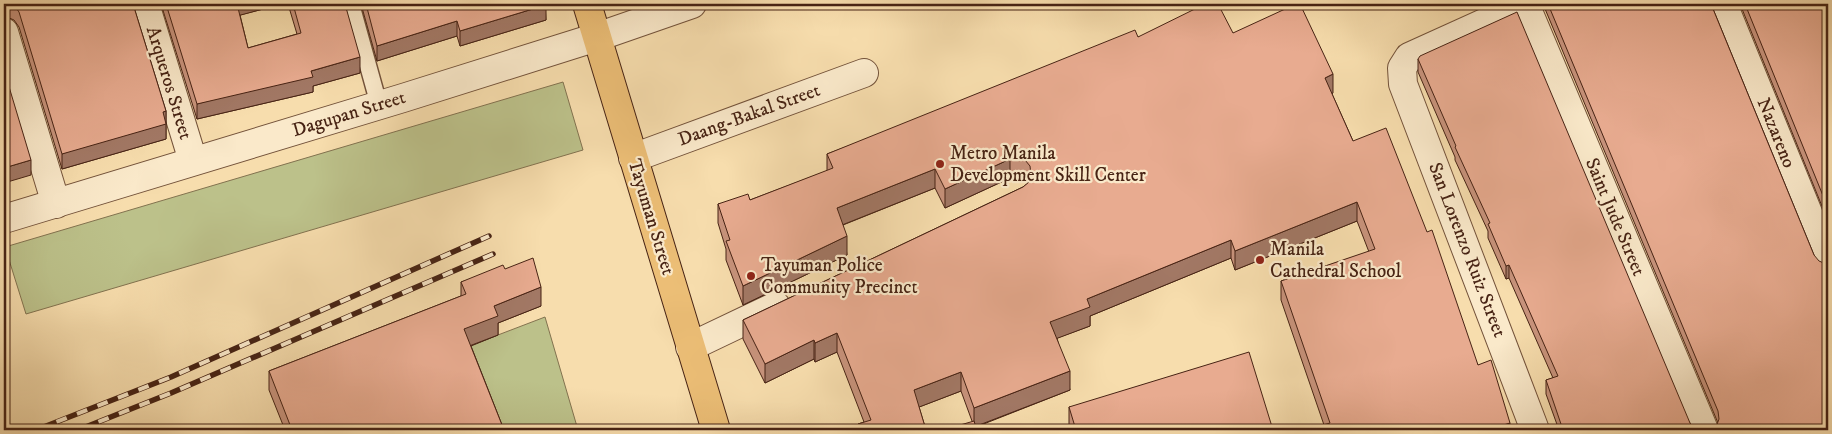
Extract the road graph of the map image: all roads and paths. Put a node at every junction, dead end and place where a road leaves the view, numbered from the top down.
1 (145, 4) edge
2 (351, 4) edge
3 (587, 4) edge
4 (692, 4) edge
5 (1525, 4) edge
6 (1723, 4) edge
7 (4, 32) edge
8 (597, 37) junction
9 (864, 72) dead end
10 (379, 105) junction
11 (633, 158) junction
12 (194, 161) junction
13 (56, 204) junction
14 (4, 219) edge
15 (1828, 262) edge
16 (796, 297) edge
17 (690, 347) junction
18 (716, 430) edge
19 (1535, 430) edge
20 (1704, 430) edge

1 - 12 street, Arqueros Street
2 - 10 lane
3 - 8 main road, Tayuman Street
4 - 8 street, Dagupan Street
5 - 19 street, San Lorenzo Ruiz Street
5 - 20 street, Saint Jude Street
6 - 15 street, Nazareno
7 - 13 street
8 - 10 street, Dagupan Street
8 - 11 main road, Tayuman Street
9 - 11 street, Daang-Bakal Street
10 - 12 street, Dagupan Street
11 - 17 main road, Tayuman Street
12 - 13 street, Dagupan Street
13 - 14 street, Dagupan Street
16 - 17 street
17 - 18 main road, Tayuman Street

